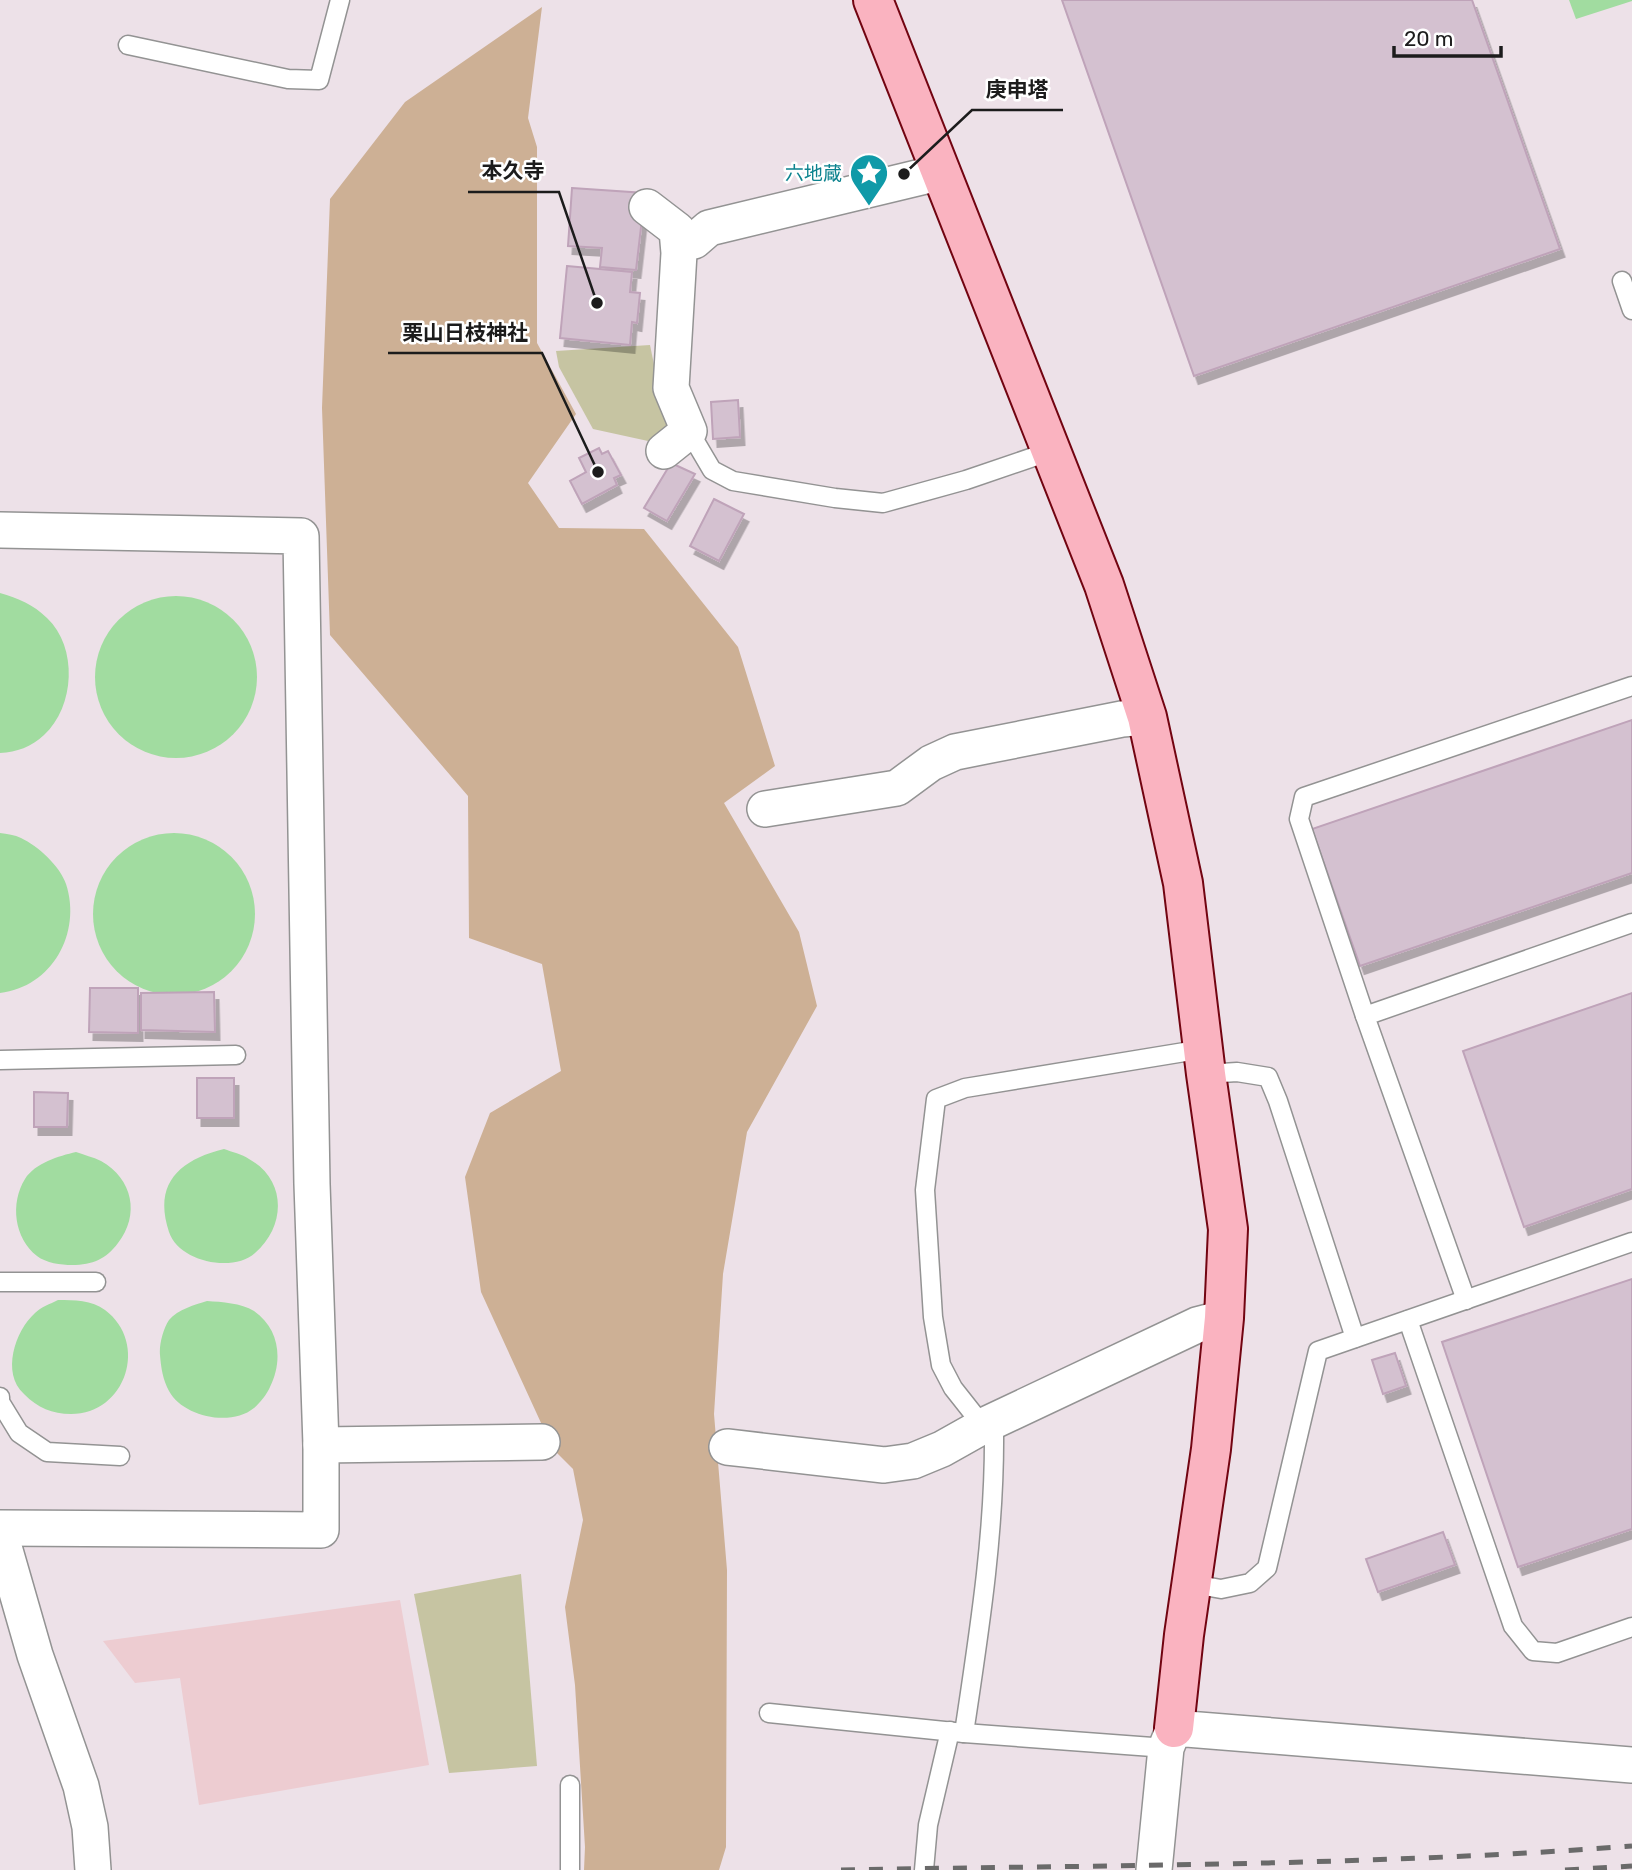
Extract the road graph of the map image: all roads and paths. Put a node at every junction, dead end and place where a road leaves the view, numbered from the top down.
1 (340, 0) edge
2 (873, 0) edge
3 (128, 45) dead end
4 (942, 172) junction
5 (647, 206) dead end
6 (694, 241) dead end
7 (1622, 281) dead end
8 (1632, 310) edge
9 (677, 441) joint
10 (1051, 451) junction
11 (0, 530) edge
12 (1632, 686) edge
13 (1147, 717) junction
14 (765, 808) dead end
15 (1632, 923) edge
16 (1365, 1016) junction
17 (236, 1055) dead end
18 (0, 1060) edge
19 (1204, 1061) junction
20 (1632, 1242) edge
21 (0, 1282) edge
22 (96, 1282) dead end
23 (1466, 1300) junction
24 (1224, 1318) junction
25 (1408, 1320) junction
26 (1354, 1338) junction
27 (0, 1397) edge
28 (983, 1426) junction
29 (542, 1442) dead end
30 (321, 1445) junction
31 (727, 1447) dead end
32 (120, 1456) dead end
33 (0, 1531) edge
34 (1193, 1584) junction
35 (1632, 1627) edge
36 (769, 1713) dead end
37 (957, 1732) junction
38 (1170, 1738) junction
39 (1632, 1765) edge
40 (570, 1785) dead end
41 (93, 1870) edge
42 (570, 1870) edge
43 (924, 1870) edge
44 (1154, 1870) edge

1 - 3 lane
2 - 4 street
4 - 6 street
4 - 10 street
5 - 9 street
7 - 8 lane
9 - 10 lane
10 - 13 street
11 - 30 street
12 - 16 lane
13 - 14 street
13 - 19 street
15 - 16 lane
16 - 23 lane
17 - 18 lane
19 - 24 street
19 - 26 lane
19 - 28 lane
20 - 23 lane
21 - 22 lane
23 - 25 lane
24 - 28 street
24 - 34 street
25 - 26 lane
25 - 35 lane
26 - 34 lane
27 - 32 lane
28 - 31 street
28 - 37 lane
29 - 30 street
30 - 33 street
33 - 41 street
34 - 38 street
36 - 37 lane
37 - 38 lane
37 - 43 lane
38 - 39 street
38 - 44 street
40 - 42 lane

